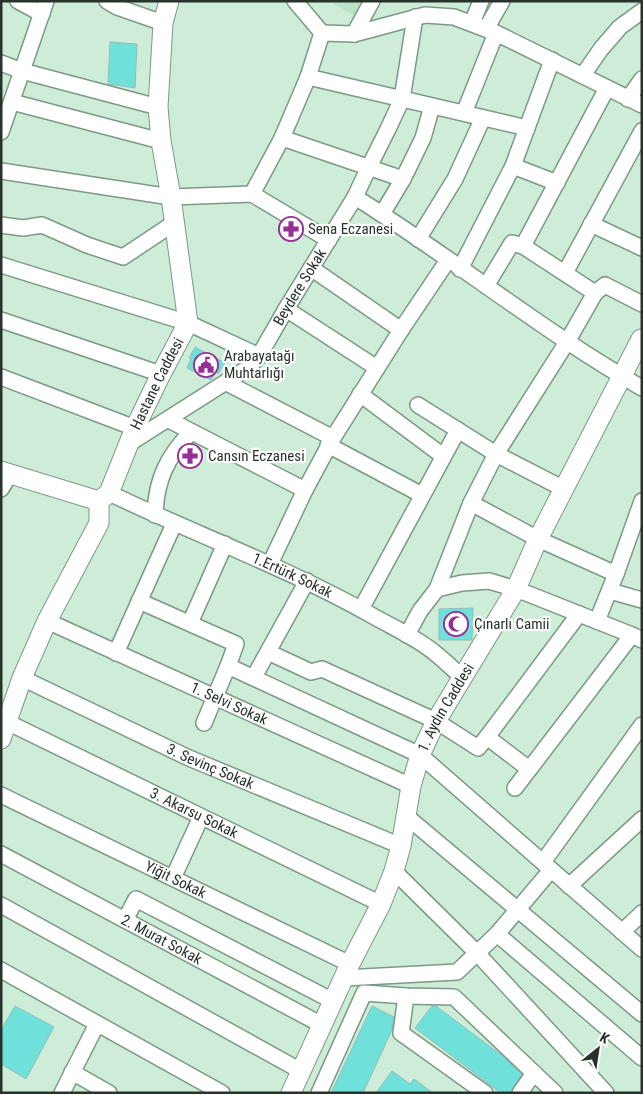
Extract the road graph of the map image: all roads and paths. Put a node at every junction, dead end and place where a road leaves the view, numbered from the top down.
1 (18, 1) edge
2 (107, 1) edge
3 (169, 1) edge
4 (295, 1) edge
5 (372, 1) edge
6 (481, 1) edge
7 (502, 1) edge
8 (44, 8) edge
9 (423, 11) edge
10 (642, 11) edge
11 (163, 23) junction
12 (472, 23) junction
13 (491, 31) junction
14 (322, 33) junction
15 (354, 34) junction
16 (552, 60) junction
17 (1, 63) edge
18 (22, 71) junction
19 (582, 75) junction
20 (308, 77) junction
21 (642, 79) edge
22 (607, 88) junction
23 (402, 99) junction
24 (628, 99) junction
25 (12, 102) junction
26 (642, 105) edge
27 (432, 106) junction
28 (158, 108) junction
29 (464, 113) junction
30 (483, 118) junction
31 (528, 128) junction
32 (2, 130) edge
33 (642, 130) edge
34 (282, 138) junction
35 (161, 142) junction
36 (513, 166) junction
37 (369, 167) junction
38 (1, 171) edge
39 (403, 179) junction
40 (557, 183) junction
41 (252, 194) junction
42 (171, 197) junction
43 (356, 197) junction
44 (382, 214) junction
45 (174, 223) junction
46 (591, 224) junction
47 (1, 226) edge
48 (418, 239) junction
49 (329, 240) junction
50 (523, 246) junction
51 (642, 248) edge
52 (448, 260) junction
53 (1, 265) edge
54 (311, 268) junction
55 (460, 269) junction
56 (565, 273) junction
57 (486, 286) junction
58 (595, 293) junction
59 (642, 304) edge
60 (286, 309) junction
61 (1, 320) edge
62 (188, 322) junction
63 (401, 330) junction
64 (641, 339) edge
65 (567, 342) junction
66 (259, 356) junction
67 (377, 368) junction
68 (161, 374) junction
69 (1, 377) edge
70 (621, 377) junction
71 (227, 383) junction
72 (642, 388) edge
73 (360, 394) junction
74 (418, 405) dead end
75 (169, 420) junction
76 (458, 430) junction
77 (192, 432) junction
78 (133, 436) junction
79 (330, 442) junction
80 (496, 454) junction
81 (443, 456) junction
82 (4, 478) edge
83 (564, 489) junction
84 (305, 490) junction
85 (422, 495) junction
86 (104, 497) junction
87 (642, 501) edge
88 (471, 503) junction
89 (155, 515) junction
90 (174, 524) junction
91 (538, 539) junction
92 (225, 544) junction
93 (270, 564) junction
94 (616, 574) junction
95 (307, 581) junction
96 (437, 589) junction
97 (516, 589) junction
98 (610, 591) junction
99 (642, 600) edge
100 (139, 601) junction
101 (361, 609) junction
102 (579, 614) junction
103 (47, 622) junction
104 (597, 622) junction
105 (190, 623) junction
106 (407, 635) junction
107 (637, 638) edge
108 (116, 652) junction
109 (268, 652) junction
110 (228, 666) junction
111 (254, 677) junction
112 (22, 678) junction
113 (463, 678) junction
114 (215, 696) junction
115 (436, 722) junction
116 (204, 723) dead end
117 (642, 725) edge
118 (4, 731) edge
119 (487, 737) junction
120 (420, 754) junction
121 (529, 769) junction
122 (412, 786) junction
123 (515, 788) dead end
124 (1, 795) edge
125 (406, 816) junction
126 (201, 817) junction
127 (642, 820) edge
128 (401, 846) junction
129 (1, 854) edge
130 (547, 866) junction
131 (394, 871) junction
132 (174, 878) junction
133 (569, 886) junction
134 (381, 904) junction
135 (1, 905) edge
136 (516, 910) junction
137 (642, 913) edge
138 (125, 920) junction
139 (622, 932) junction
140 (497, 934) junction
141 (642, 949) edge
142 (477, 953) junction
143 (1, 970) edge
144 (347, 972) junction
145 (406, 996) junction
146 (333, 1001) junction
147 (642, 1014) edge
148 (97, 1024) junction
149 (322, 1025) junction
150 (642, 1058) edge
151 (301, 1071) junction
152 (72, 1072) junction
153 (534, 1073) junction
154 (62, 1093) edge
155 (110, 1093) edge
156 (222, 1093) edge
157 (291, 1093) edge
158 (319, 1093) edge
159 (485, 1093) edge
160 (520, 1093) edge
161 (555, 1093) edge
162 (606, 1093) edge

1 - 8 street
2 - 11 street
3 - 11 main road, Hastane Caddesi
4 - 14 street
5 - 15 street
6 - 12 street
7 - 13 street
8 - 18 street
9 - 12 street
9 - 15 street
9 - 23 street, Beydere Sokak
10 - 19 street
11 - 28 main road, Hastane Caddesi
12 - 13 street
13 - 16 street
13 - 29 street
14 - 15 street
14 - 20 street
16 - 19 street
16 - 31 street
17 - 18 street
18 - 25 street
18 - 28 street
19 - 22 street
20 - 23 street
20 - 34 street
21 - 24 street
22 - 24 street
22 - 40 street
23 - 27 street
23 - 37 street, Beydere Sokak
24 - 26 street
25 - 32 street
25 - 35 street
27 - 29 street
27 - 39 street
28 - 35 main road, Hastane Caddesi
29 - 30 street
30 - 31 street
30 - 48 street
31 - 36 street
33 - 46 street
34 - 37 street
34 - 41 street
35 - 42 main road, Hastane Caddesi
36 - 40 street
36 - 55 street
37 - 39 street
37 - 43 street, Beydere Sokak
38 - 42 street
39 - 44 street
40 - 50 street
41 - 42 street
41 - 49 street
42 - 45 main road, Hastane Caddesi
43 - 44 street
43 - 49 street, Beydere Sokak
44 - 48 street
45 - 47 street
45 - 62 main road, Hastane Caddesi
46 - 51 street
46 - 56 street
48 - 52 street
49 - 54 street, Beydere Sokak
50 - 56 street
50 - 57 street
52 - 55 street
52 - 63 street
53 - 62 street
54 - 60 street, Beydere Sokak
54 - 63 street
55 - 57 street
56 - 58 street
57 - 65 street
58 - 59 street
58 - 65 street
60 - 66 street, Beydere Sokak
60 - 67 street
61 - 68 street
62 - 66 street
62 - 68 main road, Hastane Caddesi
63 - 67 street
64 - 70 main road, 1. Aydın Caddesi
65 - 70 street
65 - 80 street
66 - 71 street, Beydere Sokak
67 - 73 street
68 - 78 main road, Hastane Caddesi
69 - 78 street
70 - 72 street
70 - 83 main road, 1. Aydın Caddesi
71 - 75 street, Beydere Sokak
71 - 79 street
73 - 79 street
73 - 81 street
74 - 76 street
75 - 77 street
75 - 78 street, Beydere Sokak
76 - 80 street
76 - 81 street
77 - 84 street
77 - 89 street
78 - 86 main road, Hastane Caddesi
79 - 84 street
79 - 85 street
80 - 83 street
80 - 88 street
81 - 85 street
82 - 86 main road
83 - 91 main road, 1. Aydın Caddesi
84 - 93 street
85 - 101 street
86 - 89 street, 1.Ertürk Sokak
86 - 103 main road, Hastane Caddesi
87 - 94 street
88 - 91 street
88 - 96 street
89 - 90 street, 1.Ertürk Sokak
90 - 92 street, 1.Ertürk Sokak
90 - 100 street
91 - 94 street
91 - 97 main road, 1. Aydın Caddesi
92 - 93 street, 1.Ertürk Sokak
92 - 105 street
93 - 95 street, 1.Ertürk Sokak
94 - 98 street
95 - 101 street, 1.Ertürk Sokak
95 - 109 street
96 - 97 street
96 - 106 street
97 - 102 street
97 - 113 main road, 1. Aydın Caddesi
98 - 99 street
98 - 104 street
100 - 105 street
100 - 108 street
101 - 106 street, 1.Ertürk Sokak
102 - 104 street
102 - 119 street
103 - 108 street, 1. Selvi Sokak
103 - 112 main road, Hastane Caddesi
104 - 107 street
105 - 110 street
106 - 113 street, 1.Ertürk Sokak
107 - 121 street
108 - 114 street, 1. Selvi Sokak
109 - 111 street
109 - 115 street
110 - 111 street
110 - 114 street
111 - 120 street
112 - 118 main road, Hastane Caddesi
112 - 128 street, 3. Sevinç Sokak
113 - 115 main road, 1. Aydın Caddesi
114 - 116 street
114 - 122 street, 1. Selvi Sokak
115 - 119 street
115 - 120 main road, 1. Aydın Caddesi
117 - 130 street
118 - 126 street, 3. Akarsu Sokak
119 - 121 street
120 - 122 main road, 1. Aydın Caddesi
120 - 130 street
121 - 123 street
122 - 125 main road, 1. Aydın Caddesi
124 - 132 street, Yiğit Sokak
125 - 128 main road, 1. Aydın Caddesi
125 - 136 street
126 - 132 street
126 - 134 street, 3. Akarsu Sokak
127 - 133 street
128 - 131 main road, 1. Aydın Caddesi
129 - 138 street, 2. Murat Sokak
130 - 133 street
130 - 136 street
131 - 134 main road, 1. Aydın Caddesi
131 - 142 street
132 - 144 street, Yiğit Sokak
133 - 139 street
134 - 144 main road, 1. Aydın Caddesi
135 - 151 street
136 - 140 street
136 - 147 street
137 - 139 street
138 - 146 street
138 - 149 street, 2. Murat Sokak
139 - 141 street
140 - 142 street
140 - 150 street
142 - 144 street
142 - 162 street
143 - 148 street
144 - 146 main road, 1. Aydın Caddesi
145 - 153 street
145 - 158 street
145 - 159 street
146 - 149 main road, 1. Aydın Caddesi
148 - 152 street
148 - 156 street
149 - 151 main road, 1. Aydın Caddesi
151 - 157 main road, 1. Aydın Caddesi
152 - 154 street
152 - 155 street
153 - 160 street
153 - 161 street

